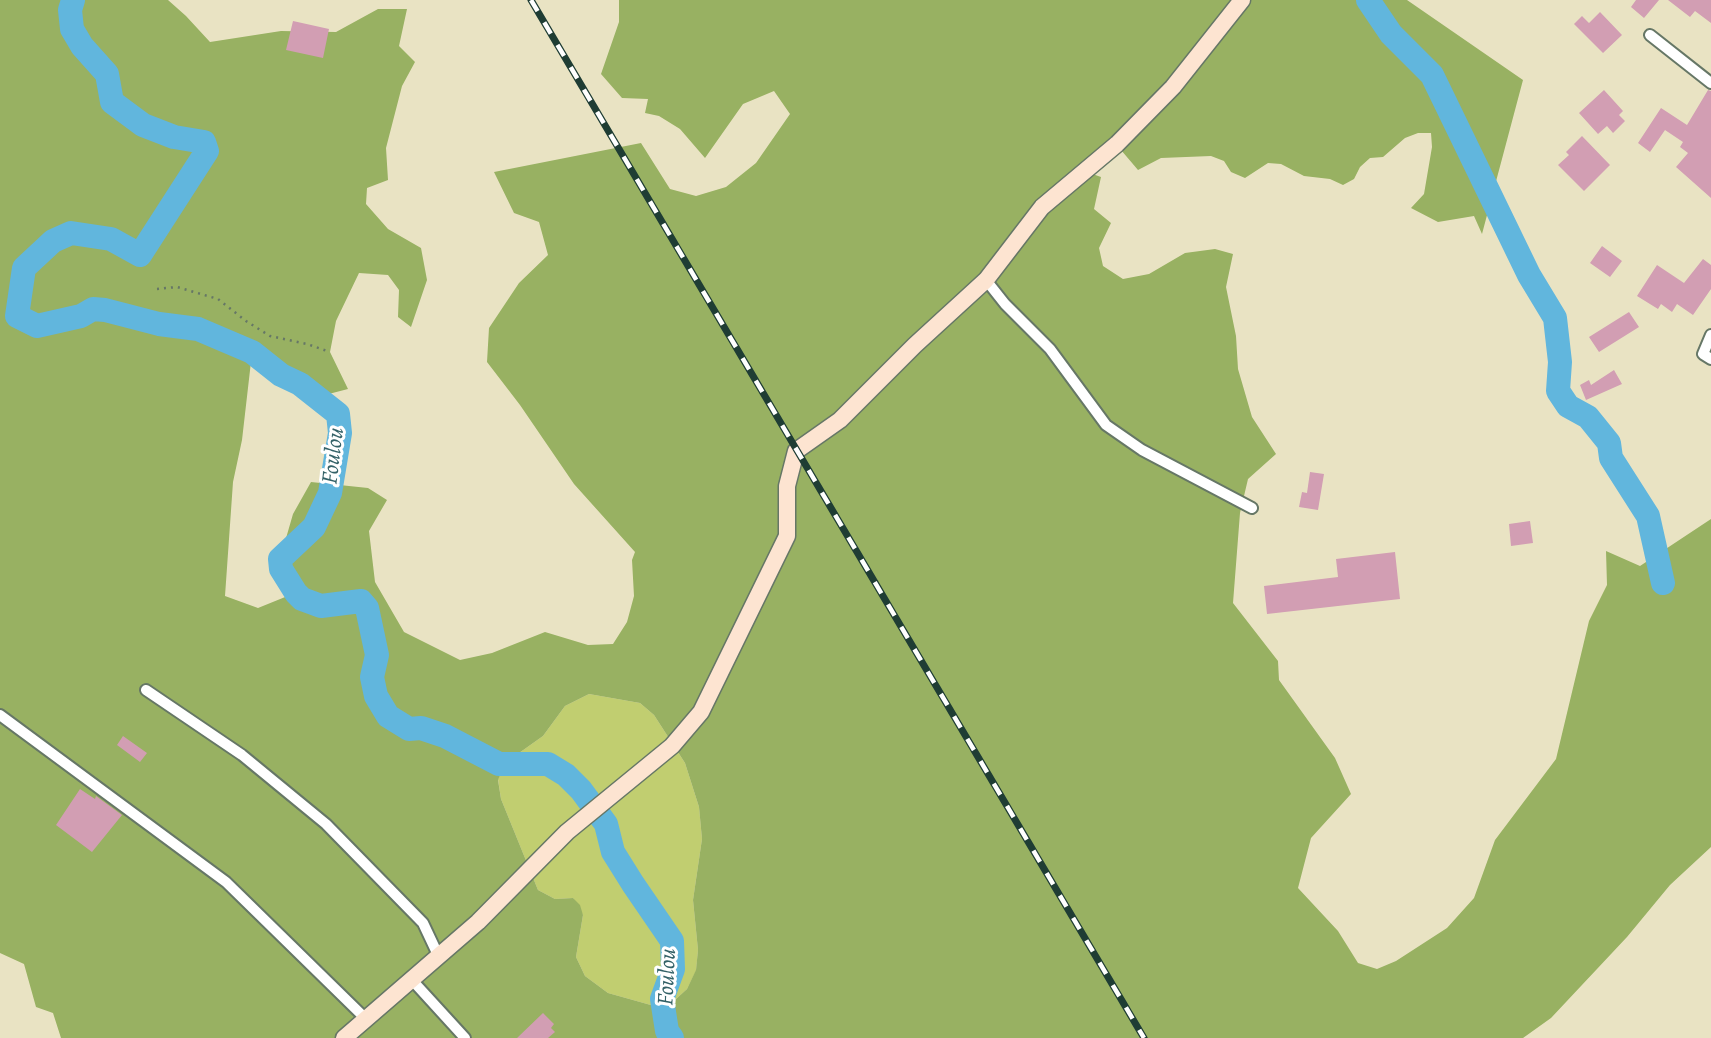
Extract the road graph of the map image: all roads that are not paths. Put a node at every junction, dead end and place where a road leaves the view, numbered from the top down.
1 (1242, 0) edge
2 (1650, 35) dead end
3 (1711, 83) edge
4 (986, 280) junction
5 (1711, 335) edge
6 (1711, 359) edge
7 (1252, 508) dead end
8 (146, 690) dead end
9 (0, 715) edge
10 (439, 957) junction
11 (412, 980) junction
12 (366, 1020) junction
13 (344, 1038) edge
14 (465, 1038) edge

1 - 4 street
2 - 3 street
4 - 7 street
4 - 10 street
5 - 6 street
8 - 10 street
9 - 12 street
10 - 11 street
11 - 12 street
11 - 14 street
12 - 13 street

